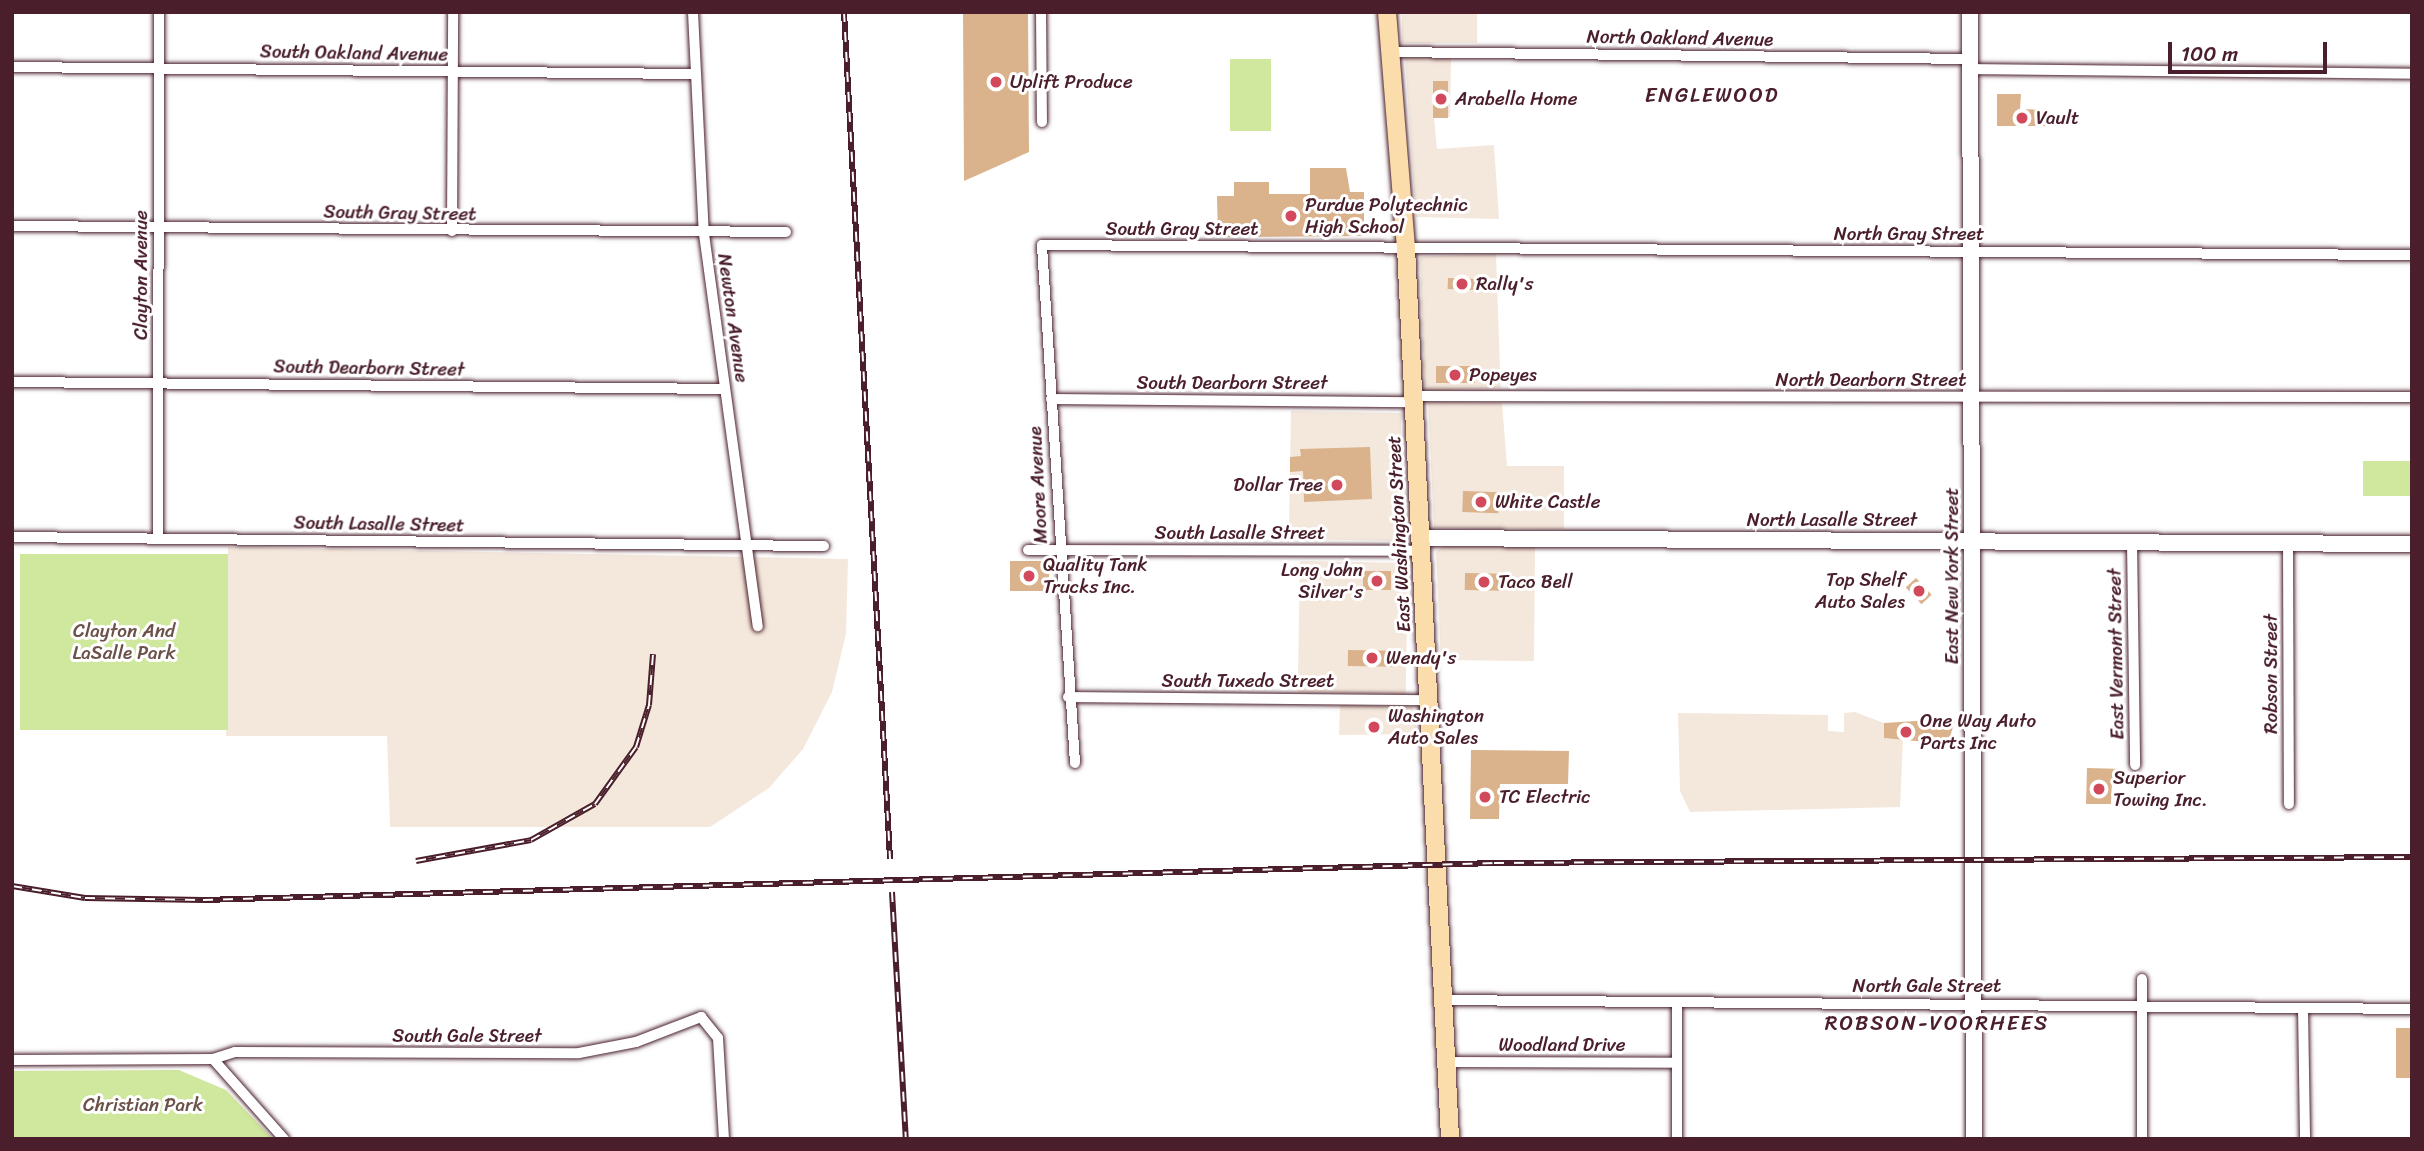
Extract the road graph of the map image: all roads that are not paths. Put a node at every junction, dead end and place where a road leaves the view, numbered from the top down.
1 (159, 12) edge
2 (453, 12) edge
3 (693, 12) edge
4 (1041, 12) edge
5 (1387, 12) edge
6 (1970, 12) edge
7 (1390, 52) junction
8 (1970, 64) junction
9 (12, 67) edge
10 (159, 69) junction
11 (453, 71) junction
12 (696, 74) junction
13 (2412, 74) edge
14 (1042, 122) dead end
15 (12, 226) edge
16 (158, 228) junction
17 (452, 231) junction
18 (786, 232) dead end
19 (704, 234) junction
20 (1042, 245) joint
21 (1406, 248) junction
22 (1971, 252) junction
23 (2412, 255) edge
24 (12, 382) edge
25 (158, 383) junction
26 (725, 389) junction
27 (2412, 397) edge
28 (1051, 399) junction
29 (1413, 399) junction
30 (1972, 399) junction
31 (12, 537) edge
32 (158, 539) junction
33 (1973, 541) junction
34 (2132, 542) junction
35 (2288, 543) junction
36 (2412, 544) edge
37 (746, 545) junction
38 (1420, 545) junction
39 (824, 546) dead end
40 (1028, 550) dead end
41 (1059, 550) junction
42 (758, 626) dead end
43 (1068, 697) junction
44 (1428, 699) junction
45 (1075, 763) dead end
46 (2135, 765) dead end
47 (2289, 804) dead end
48 (2142, 979) dead end
49 (1443, 1000) junction
50 (1677, 1002) junction
51 (1973, 1004) junction
52 (2142, 1006) junction
53 (2304, 1008) junction
54 (2412, 1009) edge
55 (213, 1059) junction
56 (12, 1060) edge
57 (1446, 1062) junction
58 (1677, 1063) junction
59 (284, 1139) edge
60 (724, 1139) edge
61 (1450, 1139) edge
62 (1677, 1139) edge
63 (1974, 1139) edge
64 (2142, 1139) edge
65 (2305, 1139) edge

1 - 10 street, Clayton Avenue
2 - 11 street
3 - 12 street, Newton Avenue
4 - 14 street
5 - 7 main road, East Washington Street
6 - 8 main road, East New York Street
7 - 8 street, North Oakland Avenue
7 - 21 main road, East Washington Street
8 - 13 street, North Oakland Avenue
8 - 22 main road, East New York Street
9 - 10 street, South Oakland Avenue
10 - 11 street, South Oakland Avenue
10 - 16 street, Clayton Avenue
11 - 12 street, South Oakland Avenue
11 - 17 street
12 - 19 street, Newton Avenue
15 - 16 street, South Gray Street
16 - 17 street, South Gray Street
16 - 25 street, Clayton Avenue
17 - 19 street, South Gray Street
18 - 19 street, South Gray Street
19 - 26 street, Newton Avenue
20 - 21 street, South Gray Street
20 - 28 street, Moore Avenue
21 - 22 street, North Gray Street
21 - 29 main road, East Washington Street
22 - 23 street, North Gray Street
22 - 30 main road, East New York Street
24 - 25 street, South Dearborn Street
25 - 26 street, South Dearborn Street
25 - 32 street, Clayton Avenue
26 - 37 street, Newton Avenue
27 - 30 street, North Dearborn Street
28 - 29 street, South Dearborn Street
28 - 41 street, Moore Avenue
29 - 30 street, North Dearborn Street
29 - 38 main road, East Washington Street
30 - 33 main road, East New York Street
31 - 32 street, South Lasalle Street
32 - 37 street, South Lasalle Street
33 - 34 main road, North Lasalle Street
33 - 38 main road, North Lasalle Street
33 - 51 main road, East New York Street
34 - 35 main road, North Lasalle Street
34 - 46 street, East Vermont Street
35 - 36 main road, North Lasalle Street
35 - 47 street, Robson Street
37 - 39 street, South Lasalle Street
37 - 42 street, Newton Avenue
38 - 41 street, South Lasalle Street
38 - 44 main road, East Washington Street
40 - 41 street, South Lasalle Street
41 - 43 street, Moore Avenue
43 - 44 street, South Tuxedo Street
43 - 45 street, Moore Avenue
44 - 49 main road, East Washington Street
48 - 52 street
49 - 50 street, North Gale Street
49 - 57 main road, East Washington Street
50 - 51 street, North Gale Street
50 - 58 street
51 - 52 street, North Gale Street
51 - 63 main road, East New York Street
52 - 53 street, North Gale Street
52 - 64 street
53 - 54 street, North Gale Street
53 - 65 street
55 - 56 street
55 - 59 street
55 - 60 street, South Gale Street
57 - 58 street, Woodland Drive
57 - 61 main road, East Washington Street
58 - 62 street

